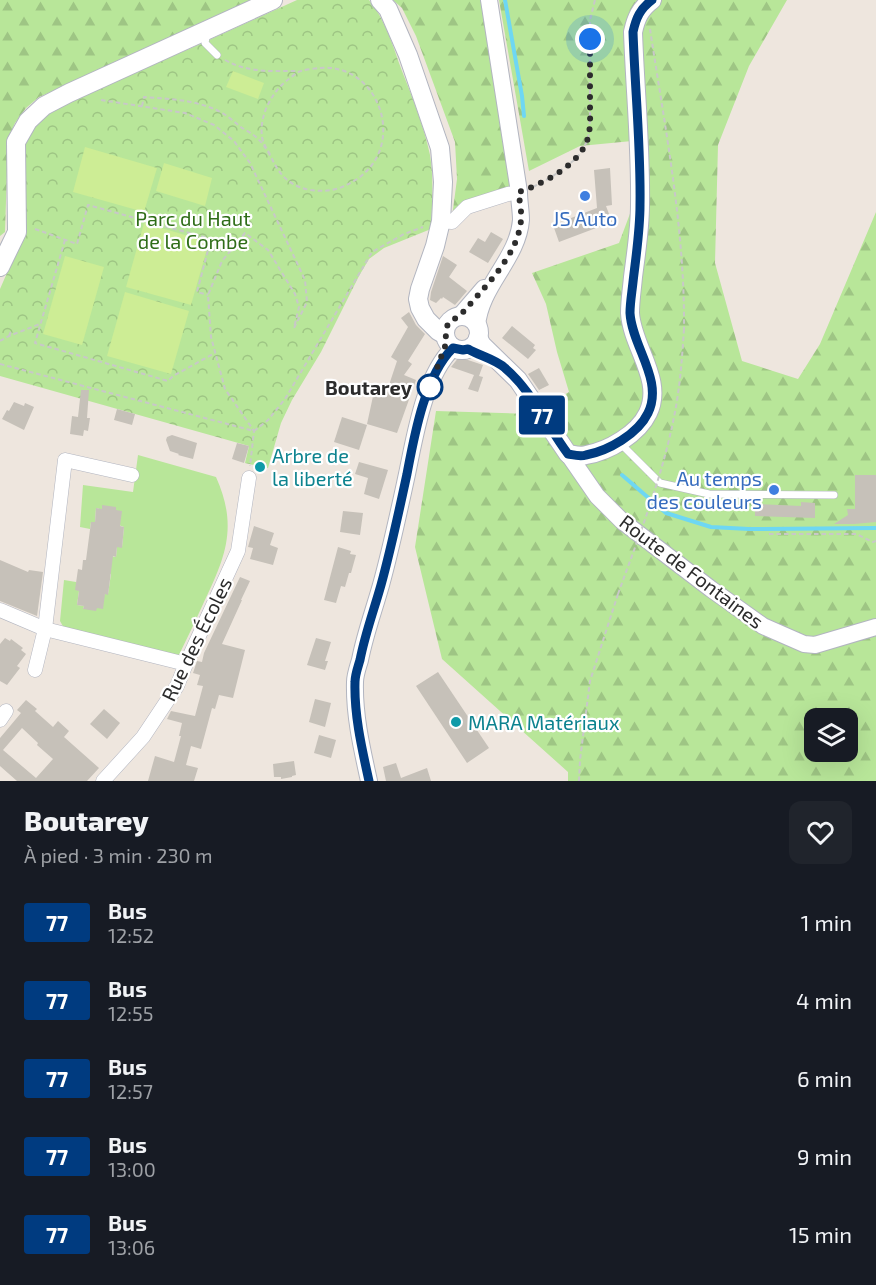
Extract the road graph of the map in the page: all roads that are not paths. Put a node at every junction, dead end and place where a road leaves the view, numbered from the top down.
1 (273, 0) edge
2 (380, 0) edge
3 (489, 0) edge
4 (652, 0) edge
5 (208, 30) junction
6 (218, 55) road end
7 (519, 195) junction
8 (441, 221) junction
9 (0, 267) edge
10 (460, 334) junction
11 (619, 442) junction
12 (568, 454) junction
13 (132, 475) dead end
14 (249, 478) road end
15 (834, 495) dead end
16 (0, 610) edge
17 (876, 627) edge
18 (45, 629) junction
19 (186, 664) junction
20 (35, 670) dead end
21 (103, 781) edge
22 (369, 781) edge

1 - 5 main road
2 - 8 main road
3 - 7 street
4 - 11 main road
5 - 6 lane
5 - 9 main road
7 - 8 street
7 - 10 street
8 - 10 main road
10 - 12 main road
10 - 22 street
11 - 12 main road
11 - 15 lane
12 - 17 street, Route de Fontaines
13 - 18 street
14 - 19 street, Rue des Écoles
16 - 18 street
18 - 19 street
18 - 20 street
19 - 21 street, Rue des Écoles

